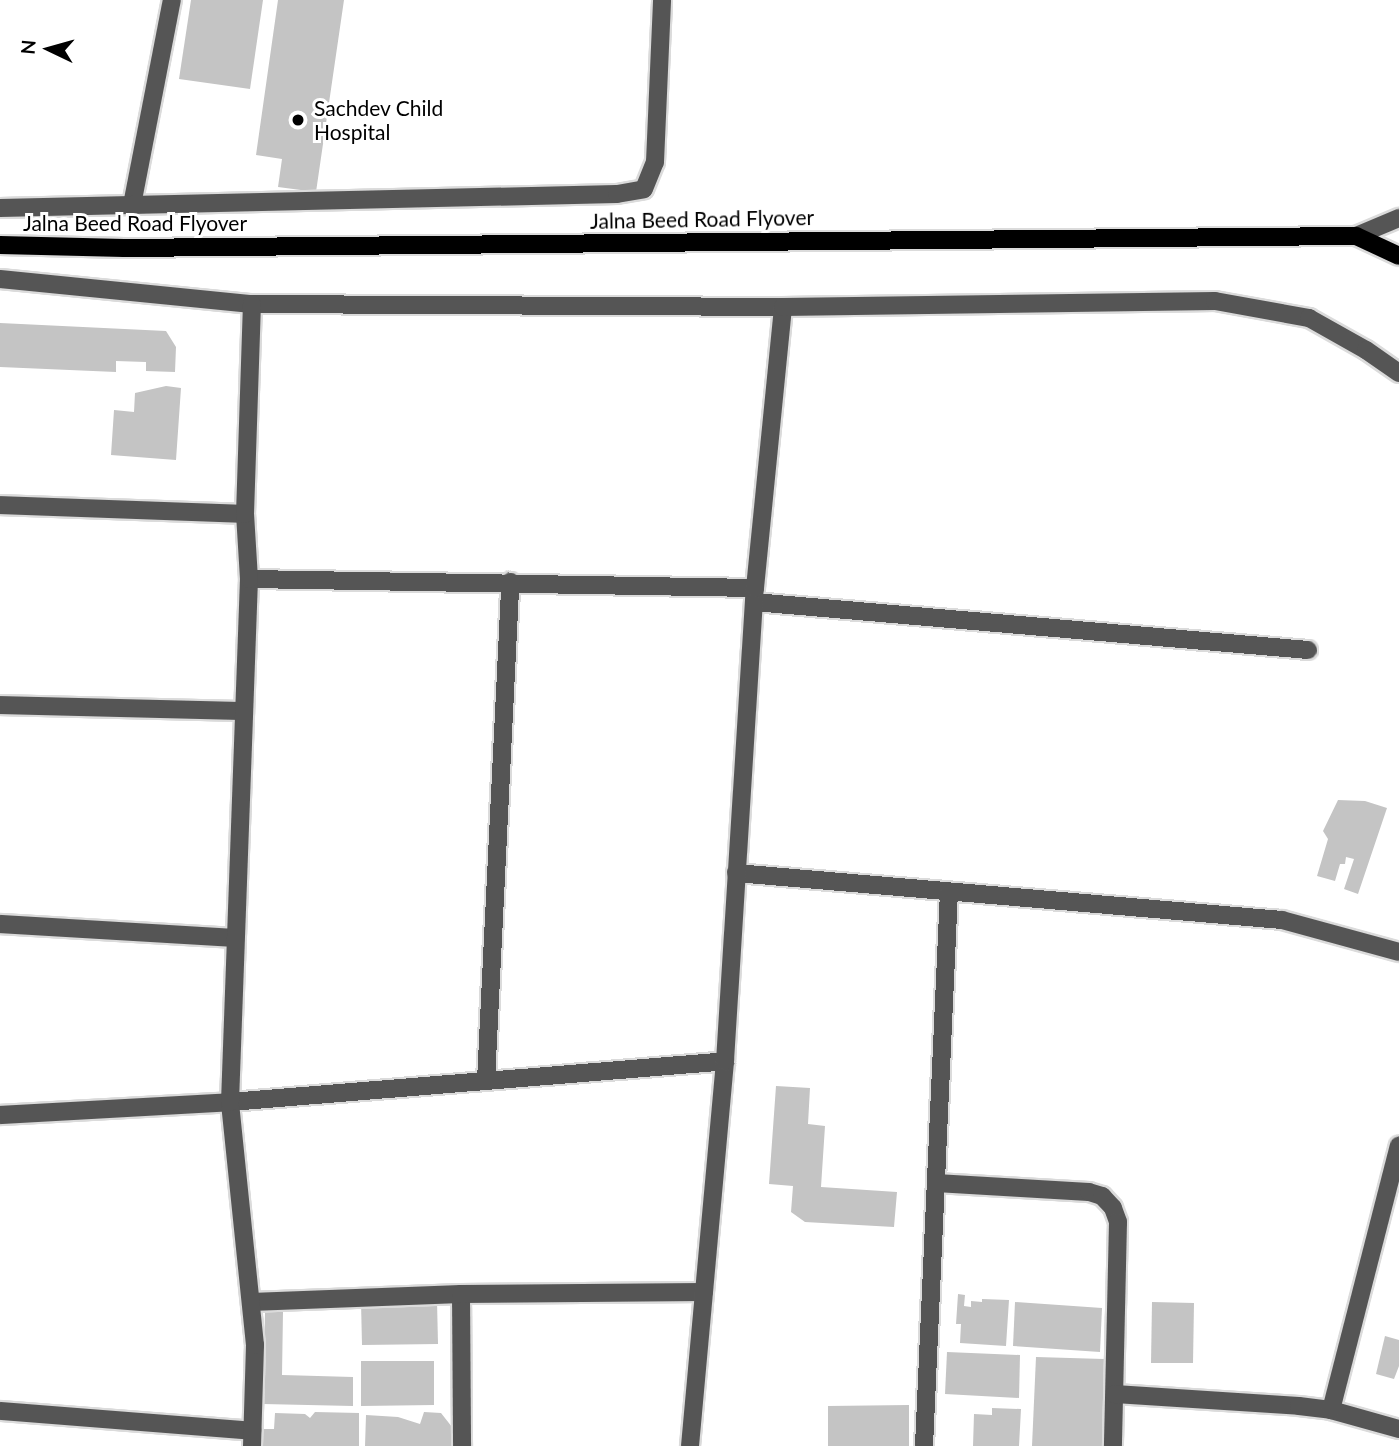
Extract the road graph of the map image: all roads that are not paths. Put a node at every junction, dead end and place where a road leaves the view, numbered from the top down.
1 (172, 0) edge
2 (662, 0) edge
3 (132, 205) junction
4 (0, 208) edge
5 (1399, 218) edge
6 (1356, 236) junction
7 (0, 245) edge
8 (1399, 256) edge
9 (0, 279) edge
10 (252, 304) junction
11 (783, 307) junction
12 (1399, 373) edge
13 (0, 505) edge
14 (245, 514) junction
15 (248, 579) junction
16 (510, 582) junction
17 (755, 595) junction
18 (1308, 650) dead end
19 (0, 705) edge
20 (243, 711) junction
21 (736, 873) junction
22 (948, 891) junction
23 (0, 924) edge
24 (235, 938) junction
25 (1399, 952) edge
26 (725, 1061) junction
27 (486, 1081) junction
28 (230, 1102) junction
29 (0, 1115) edge
30 (1399, 1146) edge
31 (936, 1183) junction
32 (704, 1292) junction
33 (461, 1294) junction
34 (251, 1302) junction
35 (1115, 1394) junction
36 (1331, 1410) junction
37 (0, 1411) edge
38 (1399, 1429) edge
39 (252, 1438) edge
40 (462, 1446) edge
41 (690, 1446) edge
42 (924, 1446) edge
43 (1113, 1446) edge

1 - 3 street
2 - 3 street
3 - 4 street
5 - 6 street
6 - 7 main road, Jalna Beed Road Flyover
6 - 8 main road, Jalna Beed Road Flyover
9 - 10 street
10 - 11 street
10 - 14 street
11 - 12 street
11 - 17 street
13 - 14 street
14 - 15 street
15 - 16 street
15 - 20 street
16 - 17 street
16 - 27 street
17 - 18 street
17 - 21 street
19 - 20 street
20 - 24 street
21 - 22 street
21 - 26 street
22 - 25 street
22 - 31 street
23 - 24 street
24 - 28 street
26 - 27 street
26 - 32 street
27 - 28 street
28 - 29 street
28 - 34 street
30 - 36 street
31 - 35 street
31 - 42 street
32 - 33 street
32 - 41 street
33 - 34 street
33 - 40 street
34 - 39 street
35 - 36 street
35 - 43 street
36 - 38 street
37 - 39 street

